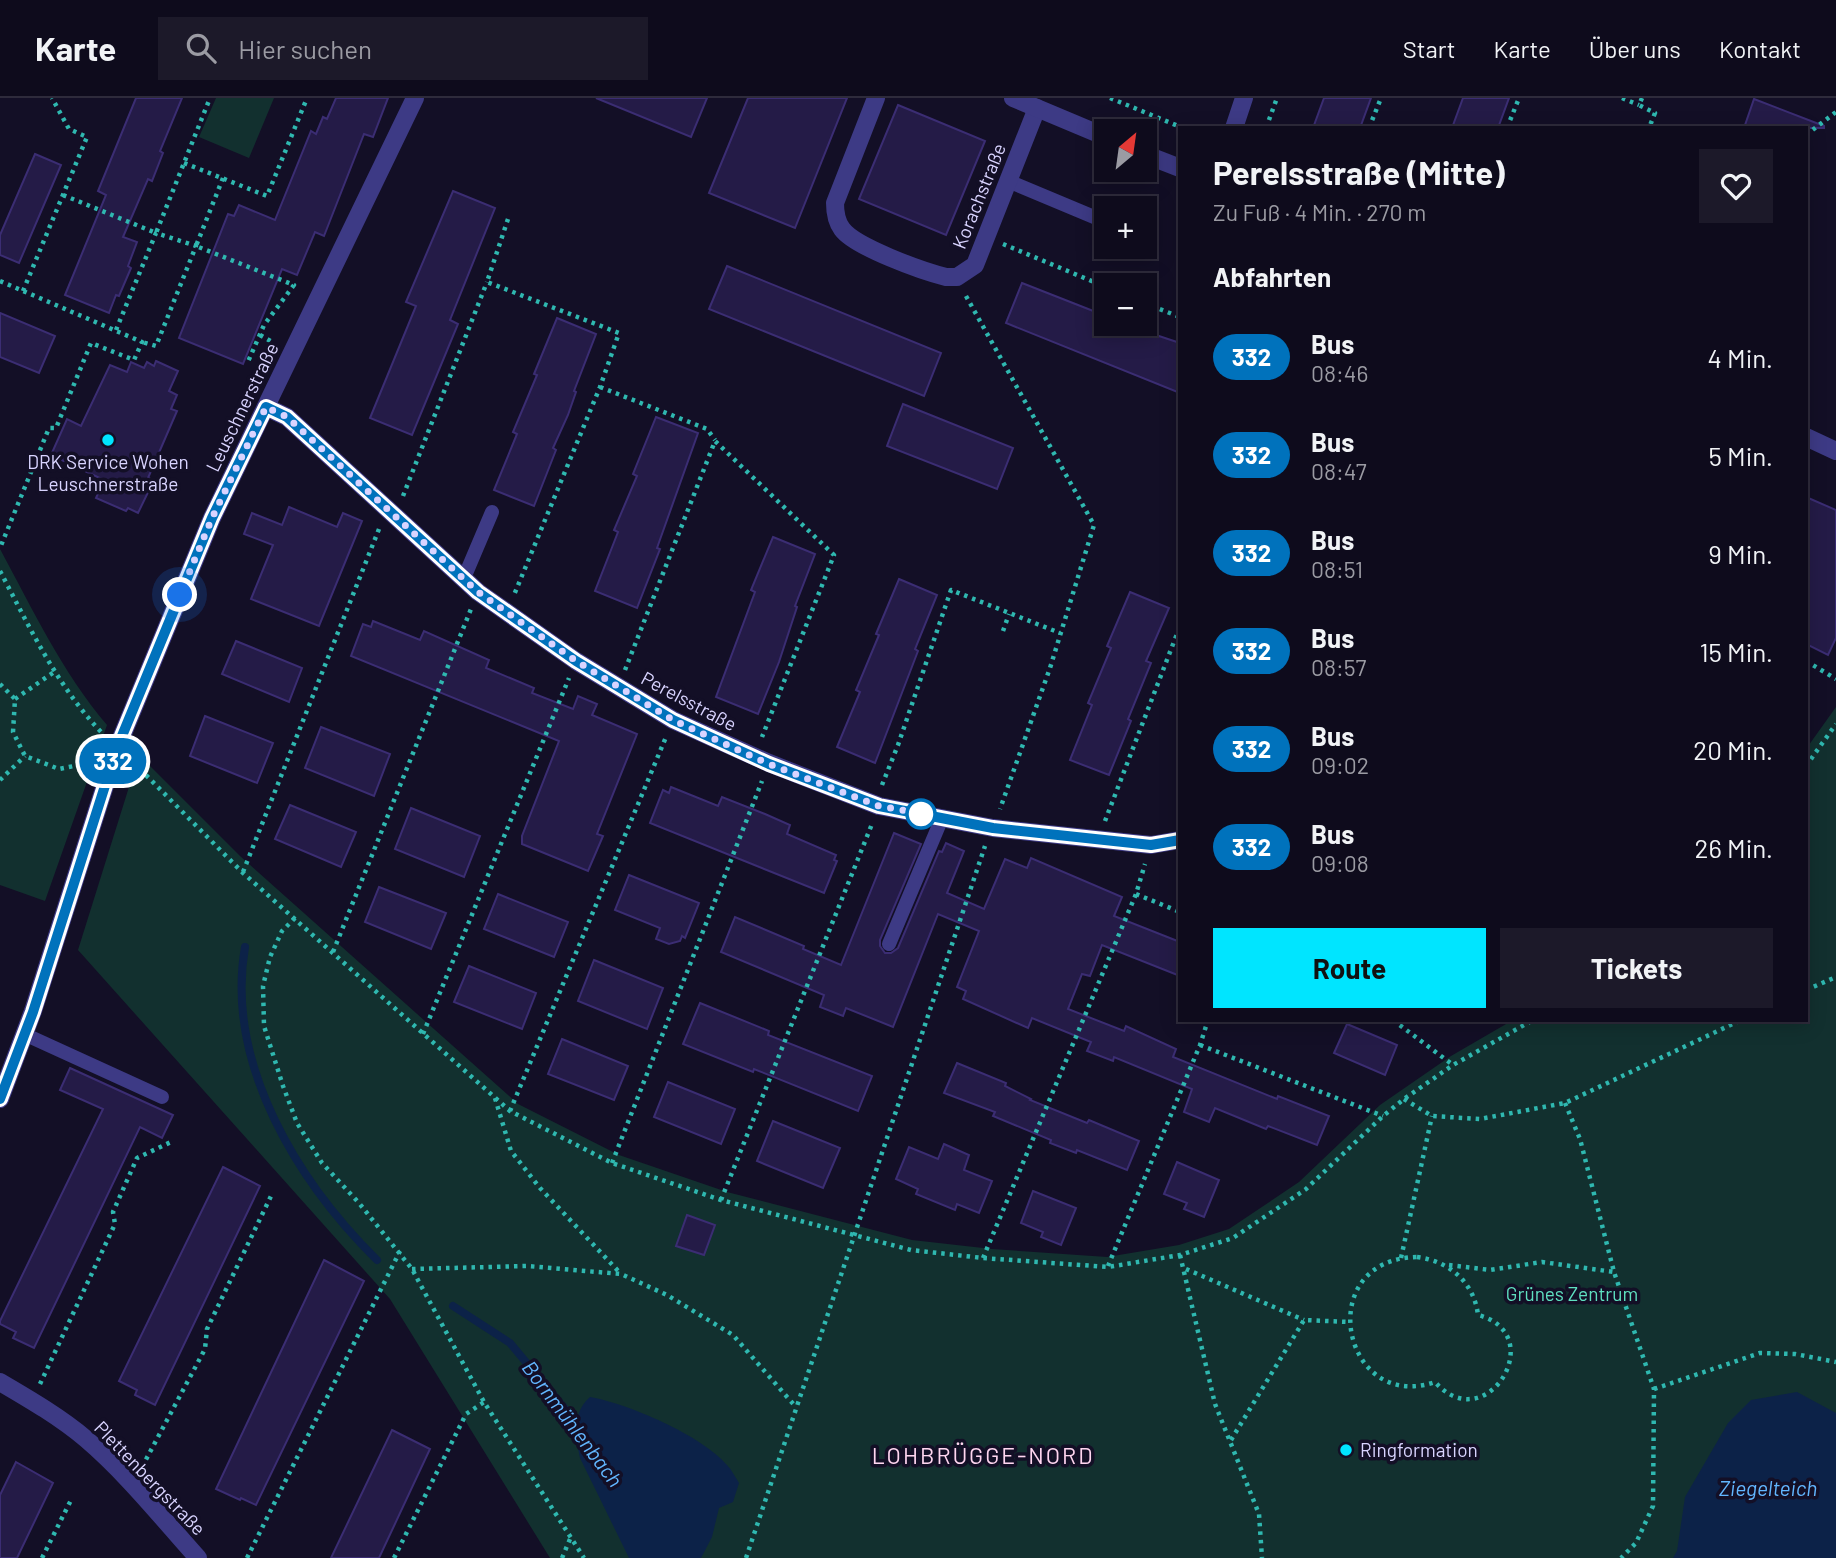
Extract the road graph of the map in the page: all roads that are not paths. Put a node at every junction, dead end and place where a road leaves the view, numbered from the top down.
1 (415, 98) edge
2 (876, 98) edge
3 (1013, 98) edge
4 (1244, 98) edge
5 (1037, 108) junction
6 (1235, 126) edge
7 (1094, 133) edge
8 (1157, 159) edge
9 (1178, 168) edge
10 (1008, 181) junction
11 (1094, 217) edge
12 (266, 407) junction
13 (1808, 438) edge
14 (1836, 451) edge
15 (492, 512) dead end
16 (464, 578) junction
17 (942, 818) junction
18 (1178, 840) edge
19 (889, 944) dead end
20 (24, 1034) junction
21 (162, 1097) dead end
22 (0, 1099) edge
23 (0, 1382) edge
24 (198, 1558) edge

1 - 12 street, Leuschnerstraße
2 - 10 street, Korachstraße
3 - 5 street
4 - 6 street
5 - 7 street
5 - 10 street, Korachstraße
8 - 9 street
10 - 11 lane
12 - 16 street, Perelsstraße
12 - 20 street, Leuschnerstraße
13 - 14 street
15 - 16 lane
16 - 17 street, Perelsstraße
17 - 18 street, Perelsstraße
17 - 19 lane
20 - 21 lane
20 - 22 street, Leuschnerstraße
23 - 24 street, Plettenbergstraße

